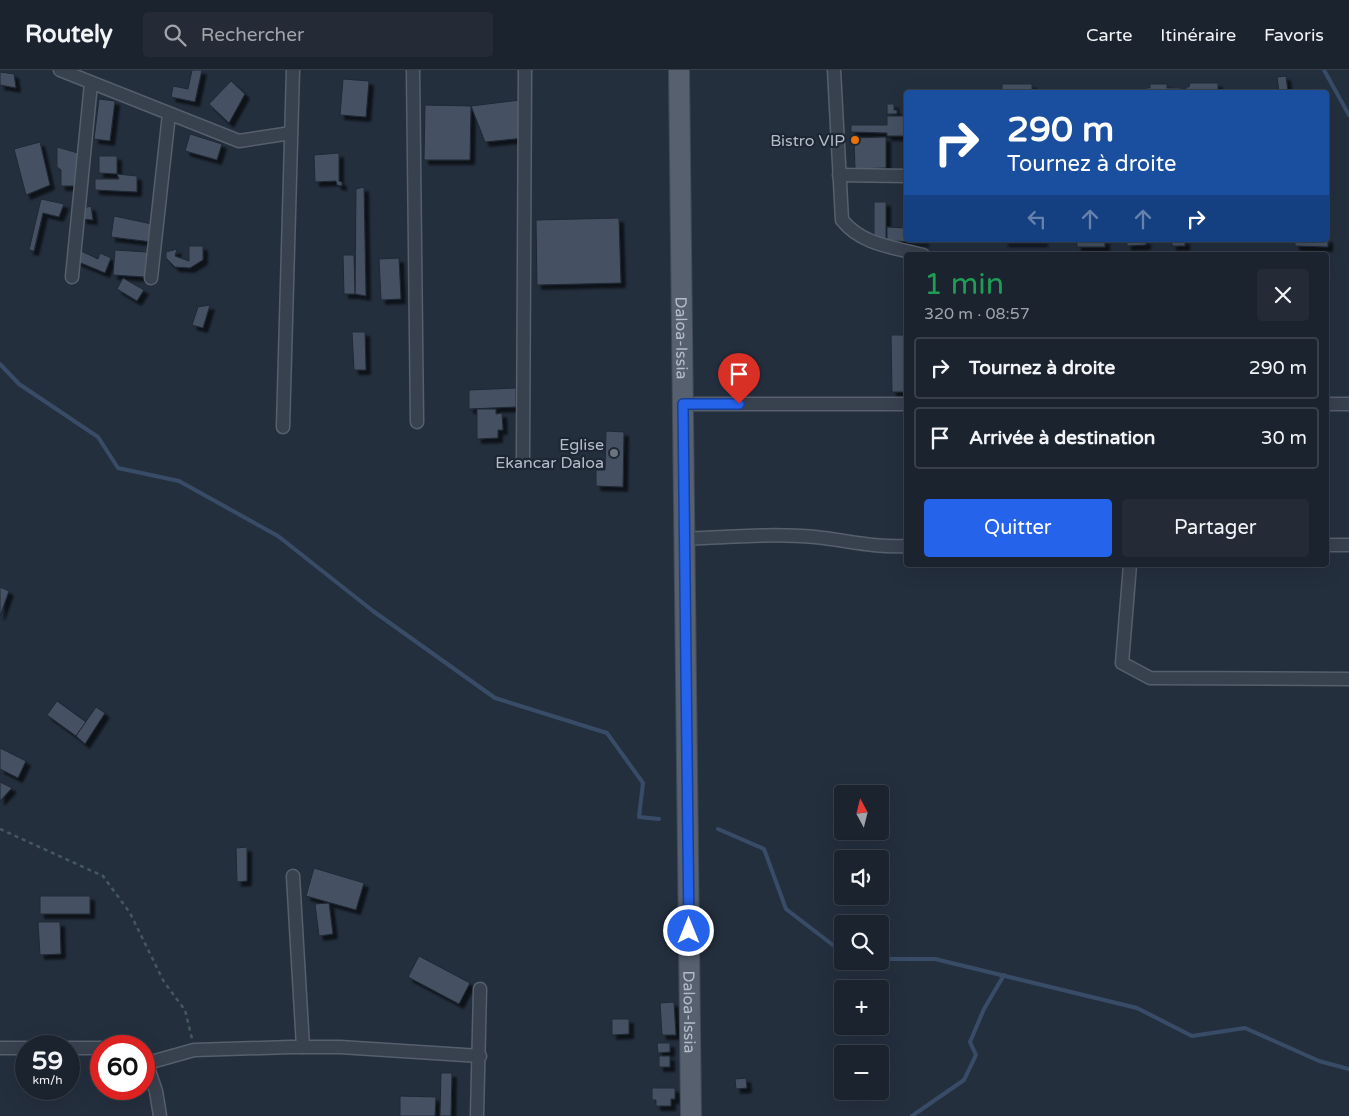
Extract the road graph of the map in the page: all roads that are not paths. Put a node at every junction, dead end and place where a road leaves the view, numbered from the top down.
1 (60, 70) edge
2 (293, 70) edge
3 (413, 70) edge
4 (525, 70) edge
5 (679, 70) edge
6 (834, 70) edge
7 (91, 83) junction
8 (169, 114) junction
9 (291, 133) junction
10 (839, 175) junction
11 (904, 176) edge
12 (911, 252) edge
13 (72, 277) dead end
14 (151, 278) dead end
15 (683, 404) junction
16 (904, 404) edge
17 (1329, 404) edge
18 (1349, 404) edge
19 (417, 422) dead end
20 (283, 427) dead end
21 (523, 458) dead end
22 (686, 539) junction
23 (1329, 545) edge
24 (1349, 545) edge
25 (904, 546) edge
26 (1130, 567) edge
27 (1349, 679) edge
28 (293, 876) dead end
29 (480, 989) dead end
30 (303, 1047) junction
31 (0, 1048) edge
32 (15, 1048) edge
33 (480, 1056) junction
34 (155, 1061) edge
35 (155, 1089) edge
36 (160, 1116) edge
37 (477, 1116) edge
38 (690, 1116) edge

1 - 7 street
2 - 9 street
3 - 19 street
4 - 21 street
5 - 15 main road, Daloa-Issia
6 - 10 street
7 - 8 street
7 - 13 street
8 - 9 street
8 - 14 street
9 - 20 street
10 - 11 street
10 - 12 street
15 - 16 street
15 - 22 main road, Daloa-Issia
17 - 18 street
22 - 25 street
22 - 38 main road, Daloa-Issia
23 - 24 street
26 - 27 street
28 - 30 street
29 - 33 street
30 - 33 street
30 - 34 street
31 - 32 street
33 - 37 street
35 - 36 street

